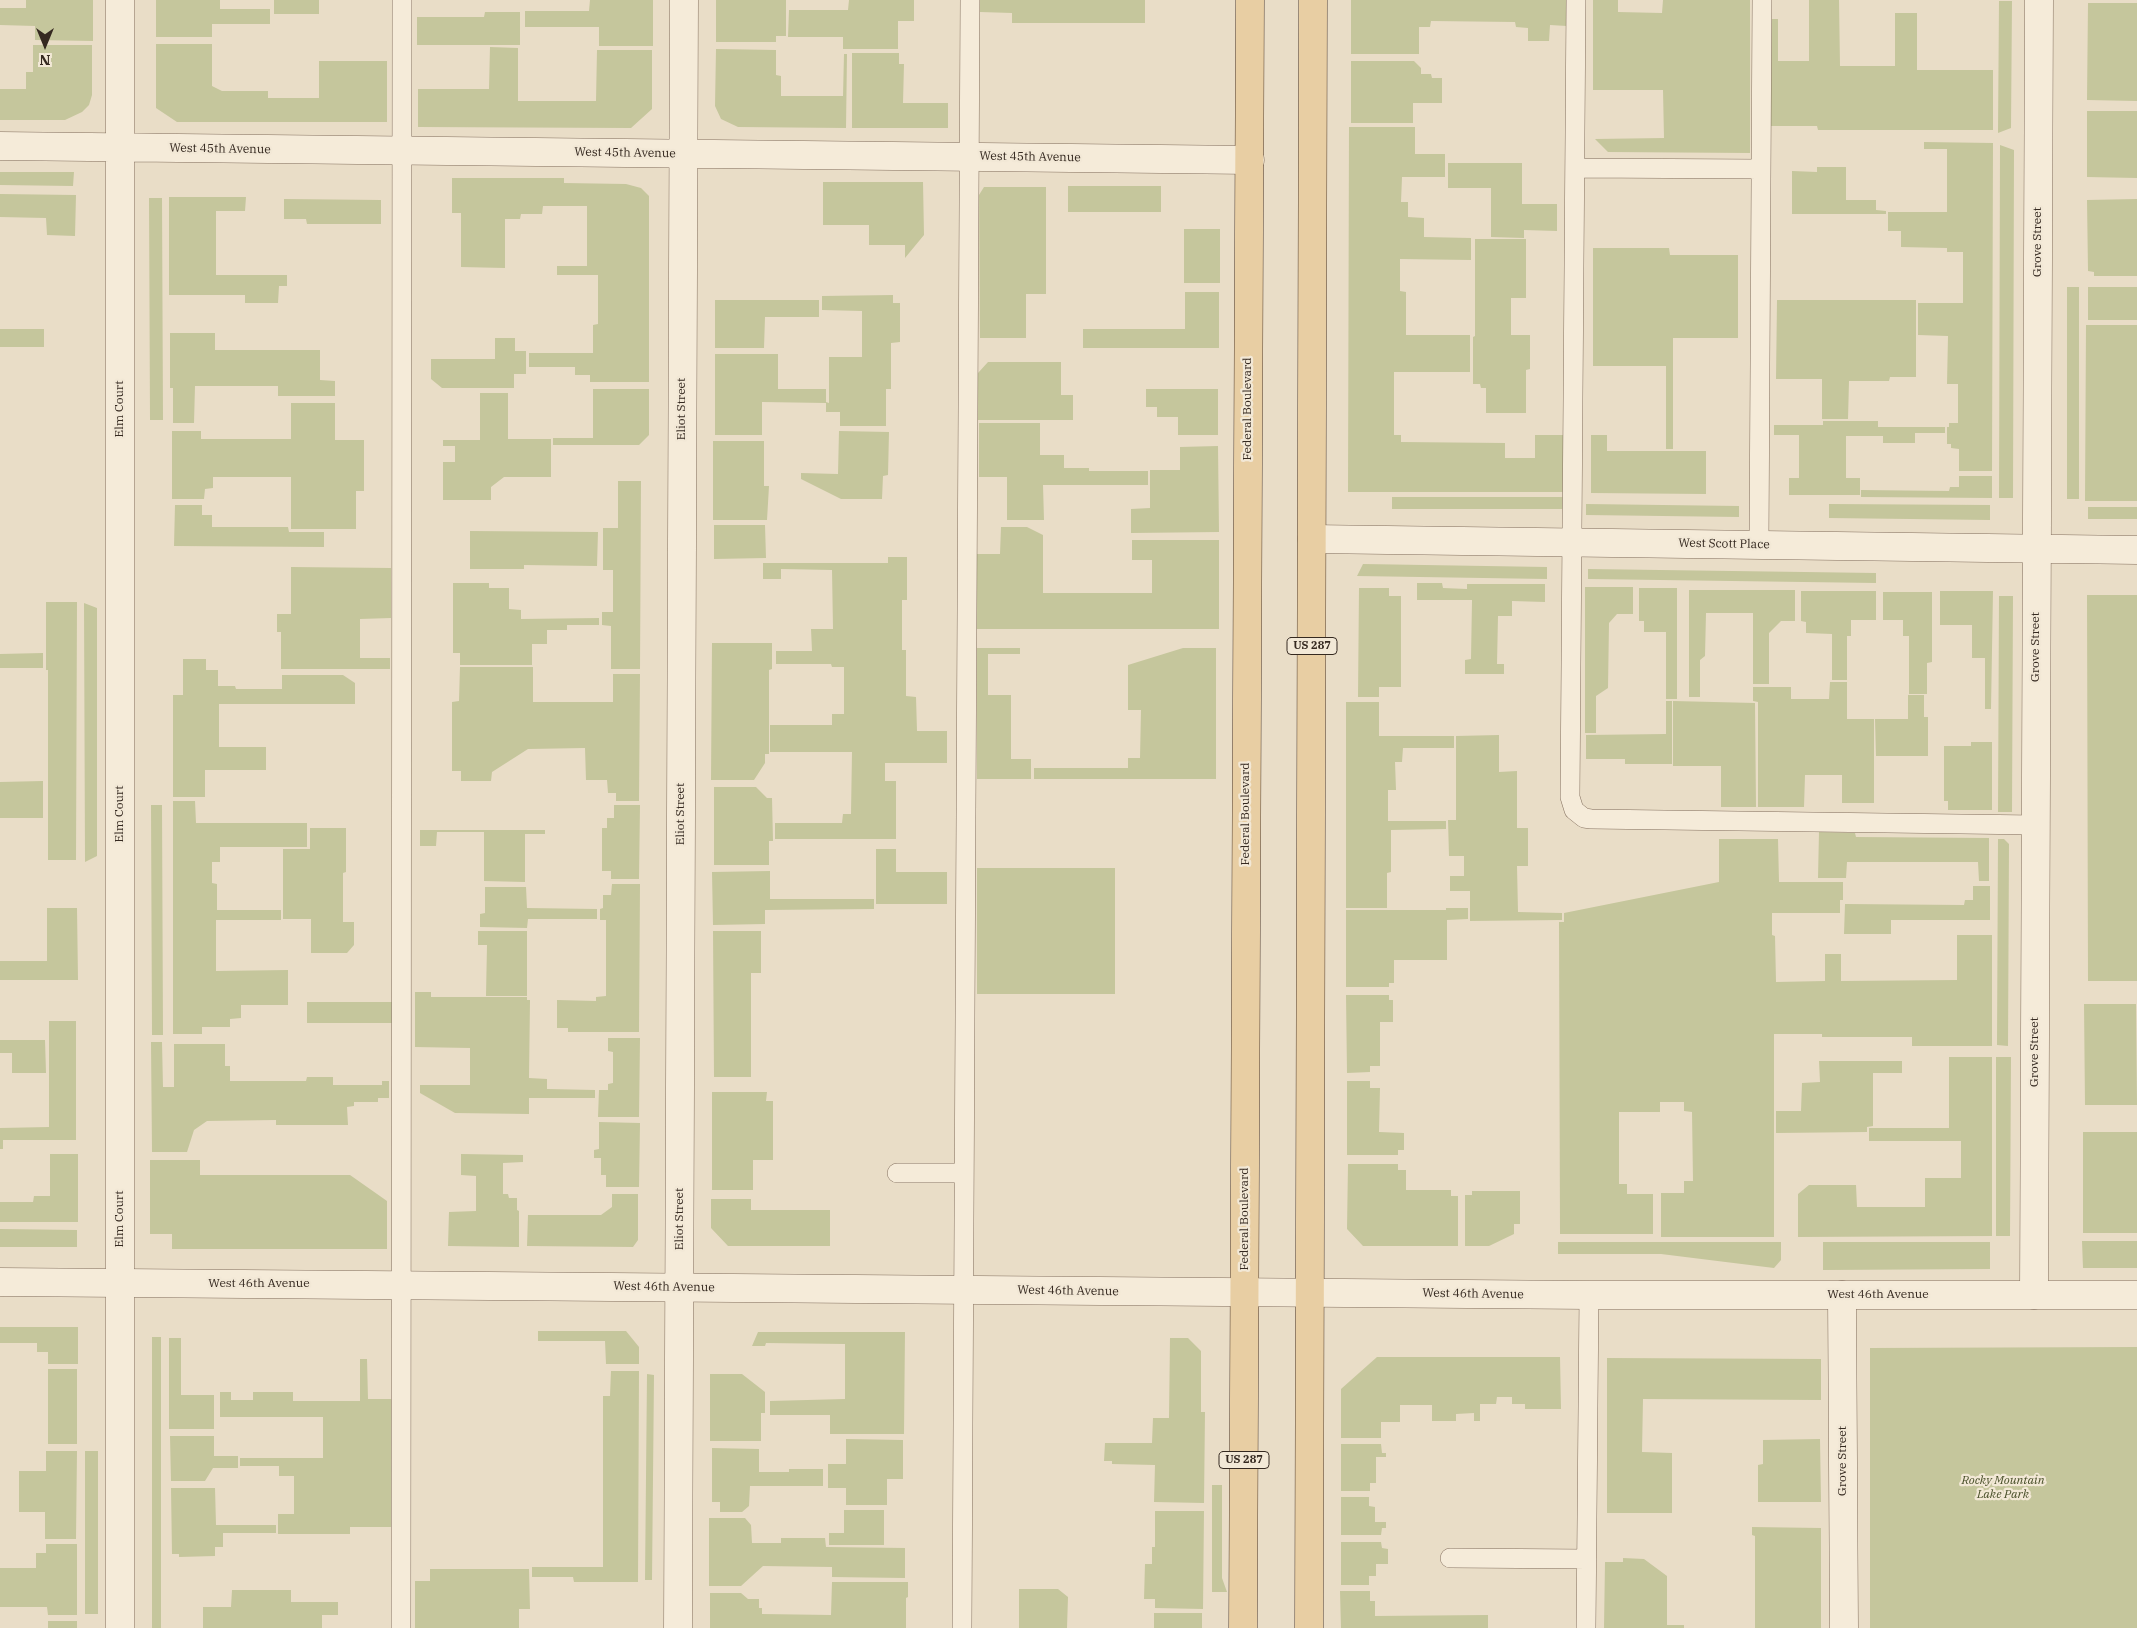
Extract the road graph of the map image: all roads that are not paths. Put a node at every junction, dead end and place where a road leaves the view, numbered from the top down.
1 (120, 0) edge
2 (402, 0) edge
3 (684, 0) edge
4 (970, 0) edge
5 (1250, 0) edge
6 (1313, 0) edge
7 (1576, 0) edge
8 (1762, 0) edge
9 (2039, 0) edge
10 (0, 146) edge
11 (120, 147) junction
12 (401, 150) junction
13 (683, 154) junction
14 (969, 157) junction
15 (1250, 160) junction
16 (1575, 168) junction
17 (1761, 169) junction
18 (1312, 539) junction
19 (1572, 542) junction
20 (1759, 545) junction
21 (2037, 549) junction
22 (2137, 550) edge
23 (2035, 825) junction
24 (897, 1174) dead end
25 (964, 1174) junction
26 (0, 1282) edge
27 (120, 1283) junction
28 (401, 1285) junction
29 (680, 1288) junction
30 (964, 1290) junction
31 (1244, 1292) junction
32 (1310, 1293) junction
33 (1842, 1294) junction
34 (2034, 1294) junction
35 (2137, 1294) edge
36 (1589, 1295) junction
37 (1450, 1558) dead end
38 (1587, 1559) junction
39 (120, 1628) edge
40 (401, 1628) edge
41 (678, 1628) edge
42 (962, 1628) edge
43 (1243, 1628) edge
44 (1309, 1628) edge
45 (1586, 1628) edge
46 (1844, 1628) edge

1 - 11 street, Elm Court
2 - 12 lane
3 - 13 street, Eliot Street
4 - 14 lane
5 - 15 main road, Federal Boulevard / US 287
6 - 18 main road, US 287
7 - 16 lane
8 - 17 lane
9 - 21 street, Grove Street
10 - 11 street, West 45th Avenue
11 - 12 street, West 45th Avenue
11 - 27 street, Elm Court
12 - 13 street, West 45th Avenue
12 - 28 lane
13 - 14 street, West 45th Avenue
13 - 29 street, Eliot Street
14 - 15 street, West 45th Avenue
14 - 25 lane
15 - 31 main road, Federal Boulevard / US 287
16 - 17 lane
16 - 19 lane
17 - 20 lane
18 - 19 street, West Scott Place
18 - 32 main road, US 287
19 - 20 street, West Scott Place
19 - 23 lane
20 - 21 street, West Scott Place
21 - 22 street, West Scott Place
21 - 23 street, Grove Street
23 - 34 street, Grove Street
24 - 25 lane
25 - 30 lane
26 - 27 street, West 46th Avenue
27 - 28 street, West 46th Avenue
27 - 39 street, Elm Court
28 - 29 street, West 46th Avenue
28 - 40 lane
29 - 30 street, West 46th Avenue
29 - 41 street, Eliot Street
30 - 31 street, West 46th Avenue
30 - 42 lane
31 - 32 street, West 46th Avenue
31 - 43 main road, Federal Boulevard / US 287
32 - 36 street, West 46th Avenue
32 - 44 main road, US 287
33 - 34 street, West 46th Avenue
33 - 36 street, West 46th Avenue
33 - 46 street, Grove Street
34 - 35 street, West 46th Avenue
36 - 38 lane
37 - 38 lane
38 - 45 lane

